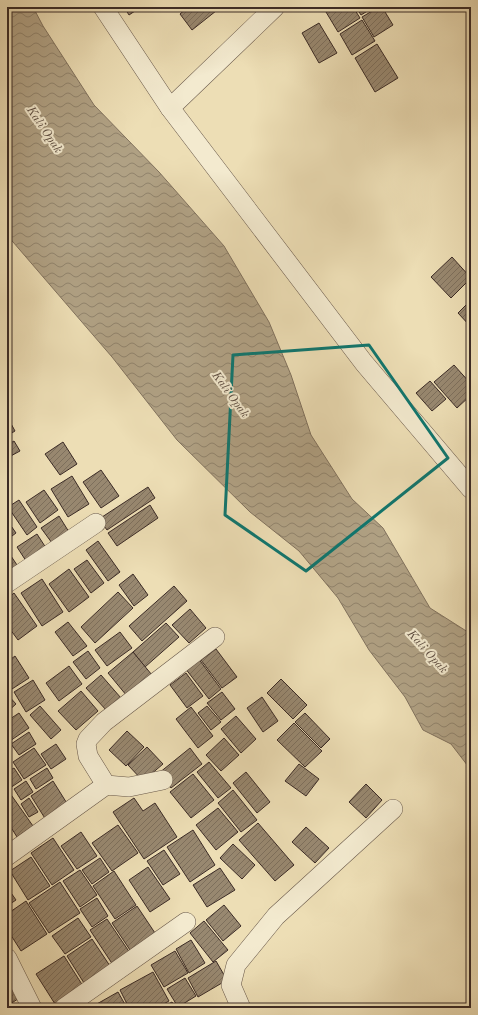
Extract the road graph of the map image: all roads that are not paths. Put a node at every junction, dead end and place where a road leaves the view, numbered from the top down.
1 (103, 7) edge
2 (276, 7) edge
3 (170, 108) junction
4 (469, 482) edge
5 (96, 523) dead end
6 (7, 583) edge
7 (215, 637) dead end
8 (163, 780) dead end
9 (106, 785) junction
10 (393, 809) dead end
11 (7, 856) edge
12 (186, 922) dead end
13 (7, 958) edge
14 (32, 1008) edge
15 (64, 1008) edge
16 (241, 1008) edge

1 - 3 street
2 - 3 street
3 - 4 street
5 - 6 street
7 - 9 street
8 - 9 street
9 - 11 street
10 - 16 street
12 - 15 street
13 - 14 street

